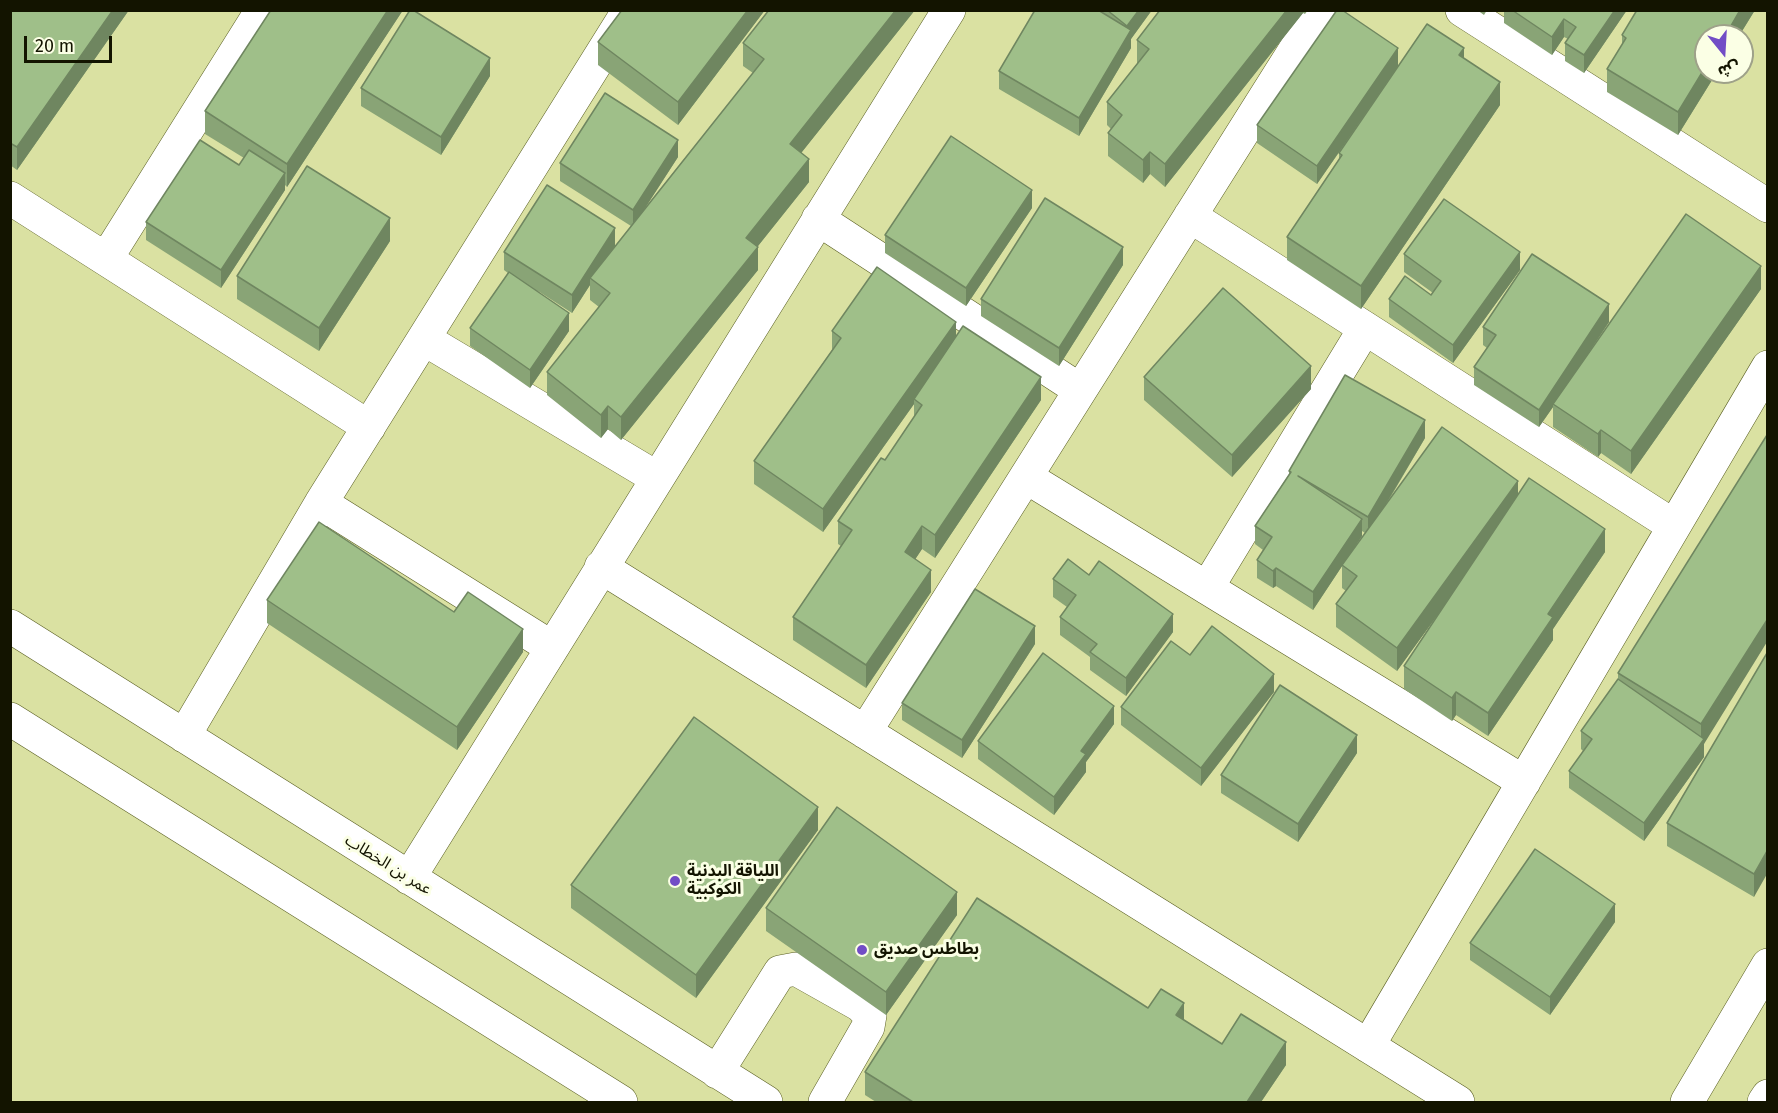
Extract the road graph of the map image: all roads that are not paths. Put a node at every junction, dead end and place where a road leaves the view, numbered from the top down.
1 (262, 10) edge
2 (629, 10) edge
3 (949, 10) edge
4 (1320, 10) edge
5 (1462, 10) edge
6 (10, 198) edge
7 (1767, 206) edge
8 (1190, 216) junction
9 (818, 219) junction
10 (106, 259) junction
11 (1365, 328) junction
12 (423, 339) junction
13 (1767, 367) edge
14 (1080, 390) junction
15 (369, 427) junction
16 (1026, 477) junction
17 (657, 478) junction
18 (321, 503) junction
19 (1674, 526) junction
20 (601, 567) junction
21 (1207, 588) junction
22 (10, 626) edge
23 (551, 648) junction
24 (10, 719) edge
25 (865, 732) junction
26 (184, 736) junction
27 (1524, 782) junction
28 (409, 878) junction
29 (1767, 964) edge
30 (1368, 1046) junction
31 (717, 1072) junction
32 (1767, 1096) edge
33 (621, 1102) edge
34 (766, 1102) edge
35 (825, 1102) edge
36 (1458, 1102) edge
37 (1687, 1102) edge
38 (1764, 1102) edge

1 - 10 street
2 - 12 street
3 - 9 street
4 - 8 street
5 - 7 street
6 - 10 street
8 - 11 street
8 - 14 street
9 - 14 street
9 - 17 street
10 - 15 street
11 - 19 street
11 - 21 street
12 - 15 street
12 - 17 street
13 - 19 street
14 - 16 street
15 - 18 street
16 - 21 street
16 - 25 street
17 - 20 street
18 - 23 street
18 - 26 street
19 - 27 street
20 - 23 street
20 - 25 street
21 - 27 street
22 - 26 street, عمر بن الخطاب
23 - 28 street
24 - 33 street
25 - 30 street
26 - 28 street, عمر بن الخطاب
27 - 30 street
28 - 31 street, عمر بن الخطاب
29 - 37 street
30 - 36 street
31 - 34 street, عمر بن الخطاب
31 - 35 street
32 - 38 street

